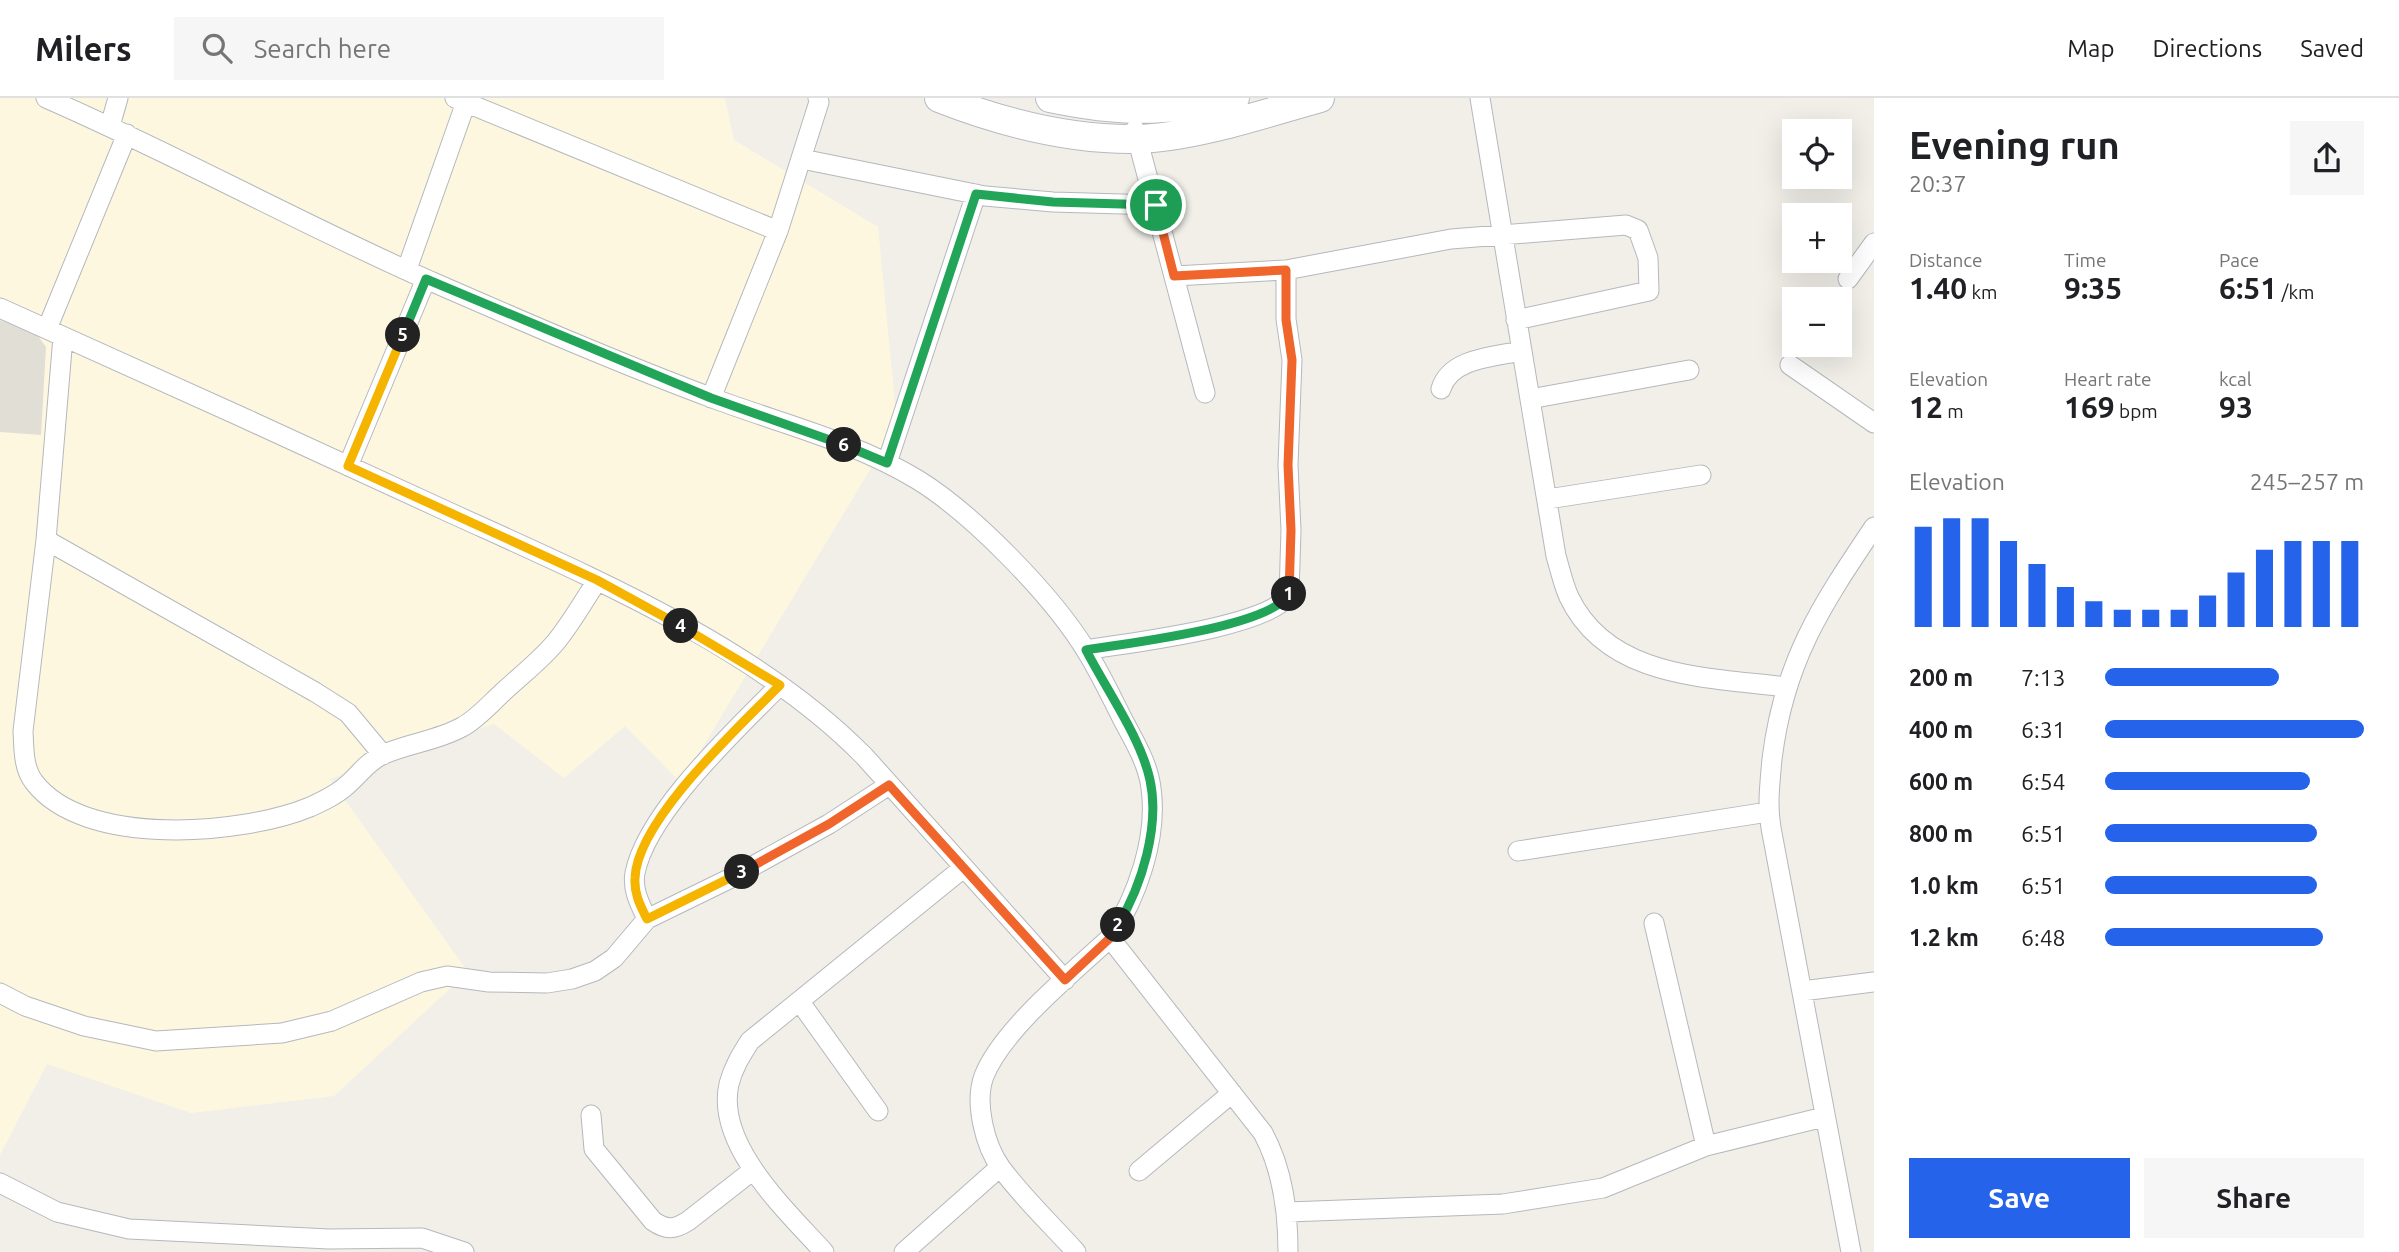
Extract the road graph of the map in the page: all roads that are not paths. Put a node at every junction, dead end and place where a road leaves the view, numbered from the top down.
1 (46, 98) edge
2 (118, 98) edge
3 (939, 98) edge
4 (1050, 98) edge
5 (1236, 98) edge
6 (1320, 98) edge
7 (1480, 98) edge
8 (821, 99) edge
9 (461, 100) edge
10 (1129, 111) junction
11 (118, 130) junction
12 (1138, 139) junction
13 (802, 159) junction
14 (976, 194) junction
15 (1156, 205) junction
16 (778, 231) junction
17 (1503, 235) junction
18 (1874, 243) edge
19 (407, 270) junction
20 (1286, 270) junction
21 (1174, 276) junction
22 (426, 279) junction
23 (1848, 279) dead end
24 (0, 309) edge
25 (1516, 320) junction
26 (55, 333) junction
27 (1521, 351) junction
28 (1790, 365) dead end
29 (1689, 370) dead end
30 (1441, 389) dead end
31 (1205, 393) dead end
32 (711, 398) junction
33 (1530, 399) junction
34 (1874, 423) edge
35 (887, 463) junction
36 (348, 466) junction
37 (1701, 475) dead end
38 (1548, 499) junction
39 (1874, 527) edge
40 (46, 540) junction
41 (597, 580) junction
42 (1086, 650) junction
43 (780, 685) junction
44 (1785, 687) junction
45 (383, 755) junction
46 (889, 785) junction
47 (1768, 812) junction
48 (1518, 851) dead end
49 (962, 869) junction
50 (647, 919) junction
51 (1654, 923) dead end
52 (1110, 938) junction
53 (1065, 980) junction
54 (1874, 982) edge
55 (1802, 991) junction
56 (0, 993) edge
57 (800, 1002) junction
58 (1232, 1093) junction
59 (877, 1111) dead end
60 (591, 1115) dead end
61 (1824, 1117) junction
62 (1706, 1146) junction
63 (1000, 1167) junction
64 (752, 1171) junction
65 (1139, 1171) dead end
66 (0, 1183) edge
67 (1288, 1212) junction
68 (912, 1250) edge
69 (464, 1252) edge
70 (824, 1252) edge
71 (1076, 1252) edge
72 (1288, 1252) edge
73 (1851, 1252) edge

1 - 11 street
2 - 11 street
3 - 12 main road
4 - 10 main road
5 - 10 main road
6 - 12 main road
7 - 17 street
8 - 13 street
9 - 16 street
9 - 19 street
10 - 12 street
11 - 19 street
11 - 26 street
12 - 15 street
13 - 14 street
13 - 16 street
14 - 15 street
14 - 35 street
15 - 21 street
16 - 32 street
17 - 20 street
17 - 25 street
17 - 25 street
18 - 23 street
19 - 22 street
20 - 21 street
20 - 42 street
21 - 31 street
22 - 32 street
22 - 36 street
24 - 26 street
25 - 27 street
26 - 36 street
26 - 40 street
27 - 30 street
27 - 33 street
28 - 34 street
29 - 33 street
32 - 35 street
33 - 38 street
35 - 42 street
36 - 41 street
37 - 38 street
38 - 44 street
39 - 44 street
40 - 45 street
40 - 45 street
41 - 43 street
41 - 45 street
42 - 52 street
43 - 46 street
43 - 50 street
44 - 47 street
46 - 49 street
46 - 50 street
47 - 48 street
47 - 55 street
49 - 53 street
49 - 57 street
50 - 56 street
51 - 62 street
52 - 53 street
52 - 58 street
53 - 63 street
54 - 55 street
55 - 61 street
57 - 59 street
57 - 64 street
58 - 65 street
58 - 67 street
60 - 64 street
61 - 62 street
61 - 73 street
62 - 67 street
63 - 68 street
63 - 71 street
64 - 70 street
66 - 69 street
67 - 72 street

